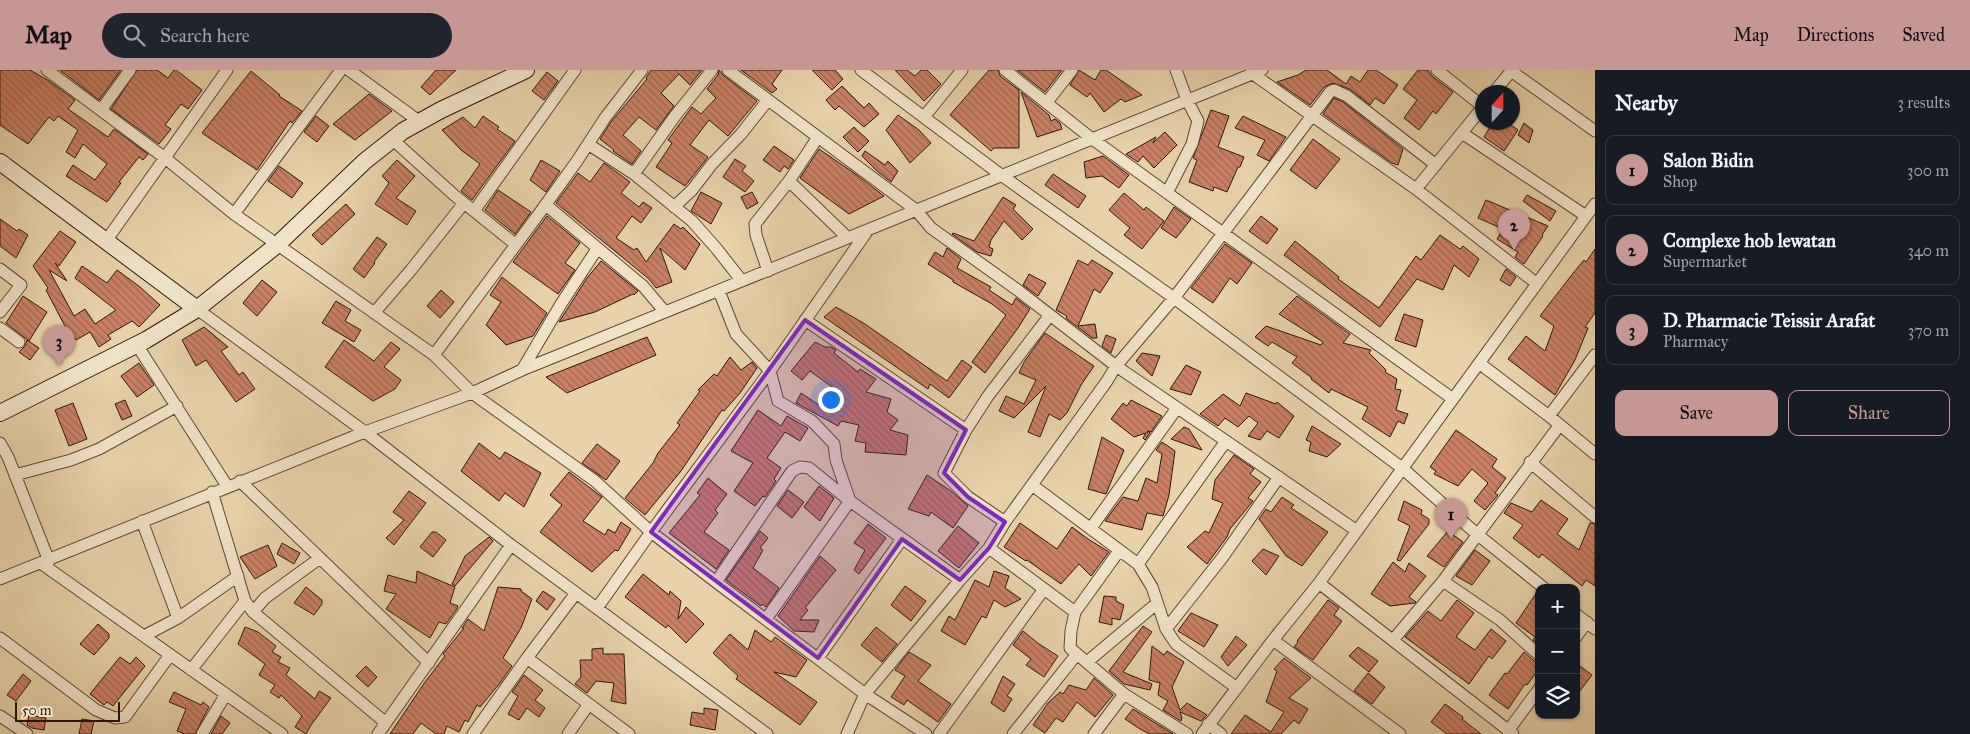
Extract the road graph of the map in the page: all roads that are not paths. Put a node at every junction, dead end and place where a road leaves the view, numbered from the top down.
1 (130, 70) edge
2 (227, 70) edge
3 (341, 70) edge
4 (348, 70) edge
5 (526, 70) edge
6 (575, 70) edge
7 (642, 70) edge
8 (712, 70) edge
9 (728, 70) edge
10 (862, 70) edge
11 (962, 70) edge
12 (1004, 70) edge
13 (1072, 70) edge
14 (1176, 70) edge
15 (1437, 70) edge
16 (50, 71) edge
17 (1511, 71) edge
18 (1257, 72) edge
19 (506, 74) edge
20 (1500, 85) edge
21 (768, 100) junction
22 (1187, 100) junction
23 (1475, 101) edge
24 (1047, 102) junction
25 (101, 110) junction
26 (1311, 115) junction
27 (1475, 116) edge
28 (924, 117) junction
29 (420, 122) junction
30 (1595, 130) edge
31 (1462, 133) junction
32 (818, 137) junction
33 (1091, 138) junction
34 (392, 140) junction
35 (588, 144) junction
36 (165, 158) junction
37 (0, 162) edge
38 (1436, 165) junction
39 (634, 174) junction
40 (1002, 175) junction
41 (789, 181) junction
42 (1416, 189) junction
43 (1167, 193) junction
44 (464, 203) junction
45 (1595, 204) edge
46 (546, 205) junction
47 (674, 207) junction
48 (916, 210) junction
49 (474, 211) junction
50 (234, 214) junction
51 (1586, 216) junction
52 (868, 230) junction
53 (1222, 232) junction
54 (848, 238) junction
55 (106, 241) junction
56 (278, 244) junction
57 (515, 244) junction
58 (598, 249) junction
59 (0, 269) edge
60 (768, 270) junction
61 (742, 281) junction
62 (1536, 283) junction
63 (719, 291) junction
64 (1174, 298) junction
65 (197, 309) junction
66 (0, 312) edge
67 (665, 312) junction
68 (374, 313) junction
69 (1050, 315) junction
70 (805, 320) junction
71 (0, 328) edge
72 (20, 342) dead end
73 (136, 344) junction
74 (434, 355) junction
75 (1595, 355) edge
76 (1479, 363) junction
77 (1116, 366) junction
78 (522, 370) junction
79 (770, 371) junction
80 (472, 393) junction
81 (1452, 399) junction
82 (177, 406) junction
83 (1177, 408) junction
84 (0, 413) edge
85 (1548, 416) junction
86 (1559, 426) junction
87 (966, 430) junction
88 (365, 432) junction
89 (1226, 441) junction
90 (0, 443) edge
91 (1595, 454) edge
92 (1530, 462) junction
93 (1402, 468) junction
94 (15, 475) junction
95 (1280, 478) junction
96 (240, 481) junction
97 (1032, 485) junction
98 (227, 486) junction
99 (212, 492) junction
100 (850, 501) junction
101 (1595, 517) edge
102 (142, 521) junction
103 (1005, 522) junction
104 (1091, 528) junction
105 (1357, 531) junction
106 (651, 532) junction
107 (1478, 536) junction
108 (902, 539) junction
109 (511, 545) junction
110 (989, 548) junction
111 (1119, 551) junction
112 (320, 558) junction
113 (45, 562) junction
114 (1138, 564) junction
115 (238, 576) junction
116 (0, 579) edge
117 (960, 580) junction
118 (1443, 581) junction
119 (716, 582) junction
120 (1319, 583) junction
121 (1539, 584) edge
122 (1044, 588) junction
123 (576, 593) junction
124 (245, 600) junction
125 (1156, 604) junction
126 (597, 608) junction
127 (253, 612) junction
128 (1076, 612) junction
129 (1580, 617) edge
130 (178, 618) junction
131 (766, 619) junction
132 (1591, 625) edge
133 (1166, 629) junction
134 (1580, 634) edge
135 (144, 636) junction
136 (0, 638) edge
137 (1273, 640) junction
138 (1393, 640) junction
139 (1535, 651) edge
140 (1077, 654) junction
141 (170, 655) junction
142 (527, 658) junction
143 (818, 658) junction
144 (1086, 662) junction
145 (429, 663) junction
146 (191, 670) junction
147 (1237, 688) junction
148 (226, 694) junction
149 (866, 694) junction
150 (1124, 694) junction
151 (1535, 695) edge
152 (589, 704) junction
153 (0, 716) edge
154 (386, 723) junction
155 (1205, 729) edge
156 (1385, 730) edge
157 (1510, 732) edge
158 (27, 734) edge
159 (202, 734) edge
160 (282, 734) edge
161 (378, 734) edge
162 (473, 734) edge
163 (568, 734) edge
164 (629, 734) edge
165 (768, 734) edge
166 (847, 734) edge
167 (926, 734) edge
168 (939, 734) edge
169 (1013, 734) edge
170 (1094, 734) edge
171 (1187, 734) edge
172 (1221, 734) edge
173 (1400, 734) edge

1 - 25 street
2 - 36 street
3 - 50 street
4 - 29 street
5 - 19 street
6 - 49 street
7 - 35 street
8 - 39 street
9 - 21 street
10 - 28 street
11 - 28 street
12 - 24 street
13 - 24 street
14 - 22 street
15 - 23 street
16 - 25 street
17 - 20 street
17 - 30 street
18 - 22 street
18 - 26 street
19 - 29 street
21 - 32 street
21 - 47 street
22 - 33 street
22 - 43 street
24 - 33 street
25 - 36 street
26 - 38 street
26 - 42 street
26 - 53 street
27 - 31 street
28 - 40 street
29 - 34 street
31 - 38 street
31 - 51 street
32 - 41 street
32 - 48 street
33 - 40 street
33 - 43 street
34 - 44 street
34 - 56 street
35 - 39 street
35 - 46 street
36 - 50 street
36 - 55 street
37 - 55 street
38 - 42 street
39 - 47 street
40 - 48 street
40 - 64 street
41 - 54 street
41 - 60 street
42 - 62 street
43 - 53 street
44 - 49 street
44 - 68 street
45 - 51 street
46 - 57 street
46 - 58 street
47 - 61 street
48 - 52 street
48 - 69 street
49 - 57 street
50 - 56 street
51 - 62 street
52 - 54 street
52 - 70 street
53 - 64 street
53 - 81 street
54 - 60 street
55 - 65 street
56 - 65 street
56 - 68 street
57 - 74 street
58 - 67 street
58 - 78 street
59 - 66 street
60 - 61 street
61 - 63 street
62 - 76 street
63 - 67 street
63 - 79 street
64 - 77 street
64 - 93 street
65 - 73 street
65 - 88 street
67 - 78 street
68 - 74 street
69 - 77 street
69 - 87 street
70 - 79 street
70 - 87 street
71 - 72 street
73 - 82 street
73 - 84 street
74 - 80 street
75 - 85 street
76 - 81 street
76 - 85 street
77 - 83 street
77 - 97 street
78 - 80 street
79 - 100 street
79 - 106 street
80 - 88 street
80 - 106 street
81 - 93 street
82 - 94 street
82 - 98 street
83 - 89 street
83 - 104 street
85 - 86 street
86 - 91 street
86 - 92 street
87 - 103 street
88 - 96 street
88 - 109 street
89 - 95 street
89 - 114 street
90 - 94 street
92 - 101 street
92 - 107 street
93 - 105 street
93 - 107 street
94 - 113 street
95 - 105 street
95 - 133 street
96 - 98 street
96 - 112 street
97 - 103 street
97 - 104 street
98 - 99 street
99 - 102 street
99 - 115 street
100 - 108 street
100 - 119 street
100 - 131 street
102 - 113 street
102 - 130 street
103 - 110 street
104 - 111 street
105 - 120 street
106 - 119 street
106 - 126 street
107 - 118 street
107 - 121 street
108 - 117 street
108 - 143 street
109 - 123 street
109 - 145 street
110 - 117 street
110 - 122 street
111 - 114 street
111 - 128 street
112 - 127 street
112 - 145 street
113 - 116 street
113 - 135 street
114 - 125 street
115 - 124 street
115 - 130 street
117 - 149 street
118 - 138 street
118 - 139 street
119 - 131 street
120 - 137 street
120 - 138 street
122 - 128 street
122 - 168 street
123 - 126 street
123 - 142 street
124 - 127 street
124 - 146 street
125 - 133 street
125 - 144 street
126 - 165 street
127 - 154 street
128 - 140 street
129 - 132 street
130 - 135 street
131 - 143 street
132 - 134 street
133 - 147 street
135 - 141 street
136 - 141 street
137 - 147 street
137 - 156 street
138 - 157 street
140 - 144 street
140 - 169 street
141 - 146 street
142 - 152 street
142 - 162 street
143 - 149 street
144 - 150 street
145 - 154 street
146 - 148 street
147 - 155 street
148 - 159 street
148 - 160 street
149 - 166 street
149 - 167 street
150 - 170 street
150 - 171 street
151 - 157 street
152 - 163 street
152 - 164 street
153 - 158 street
154 - 161 street
155 - 172 street
156 - 173 street

